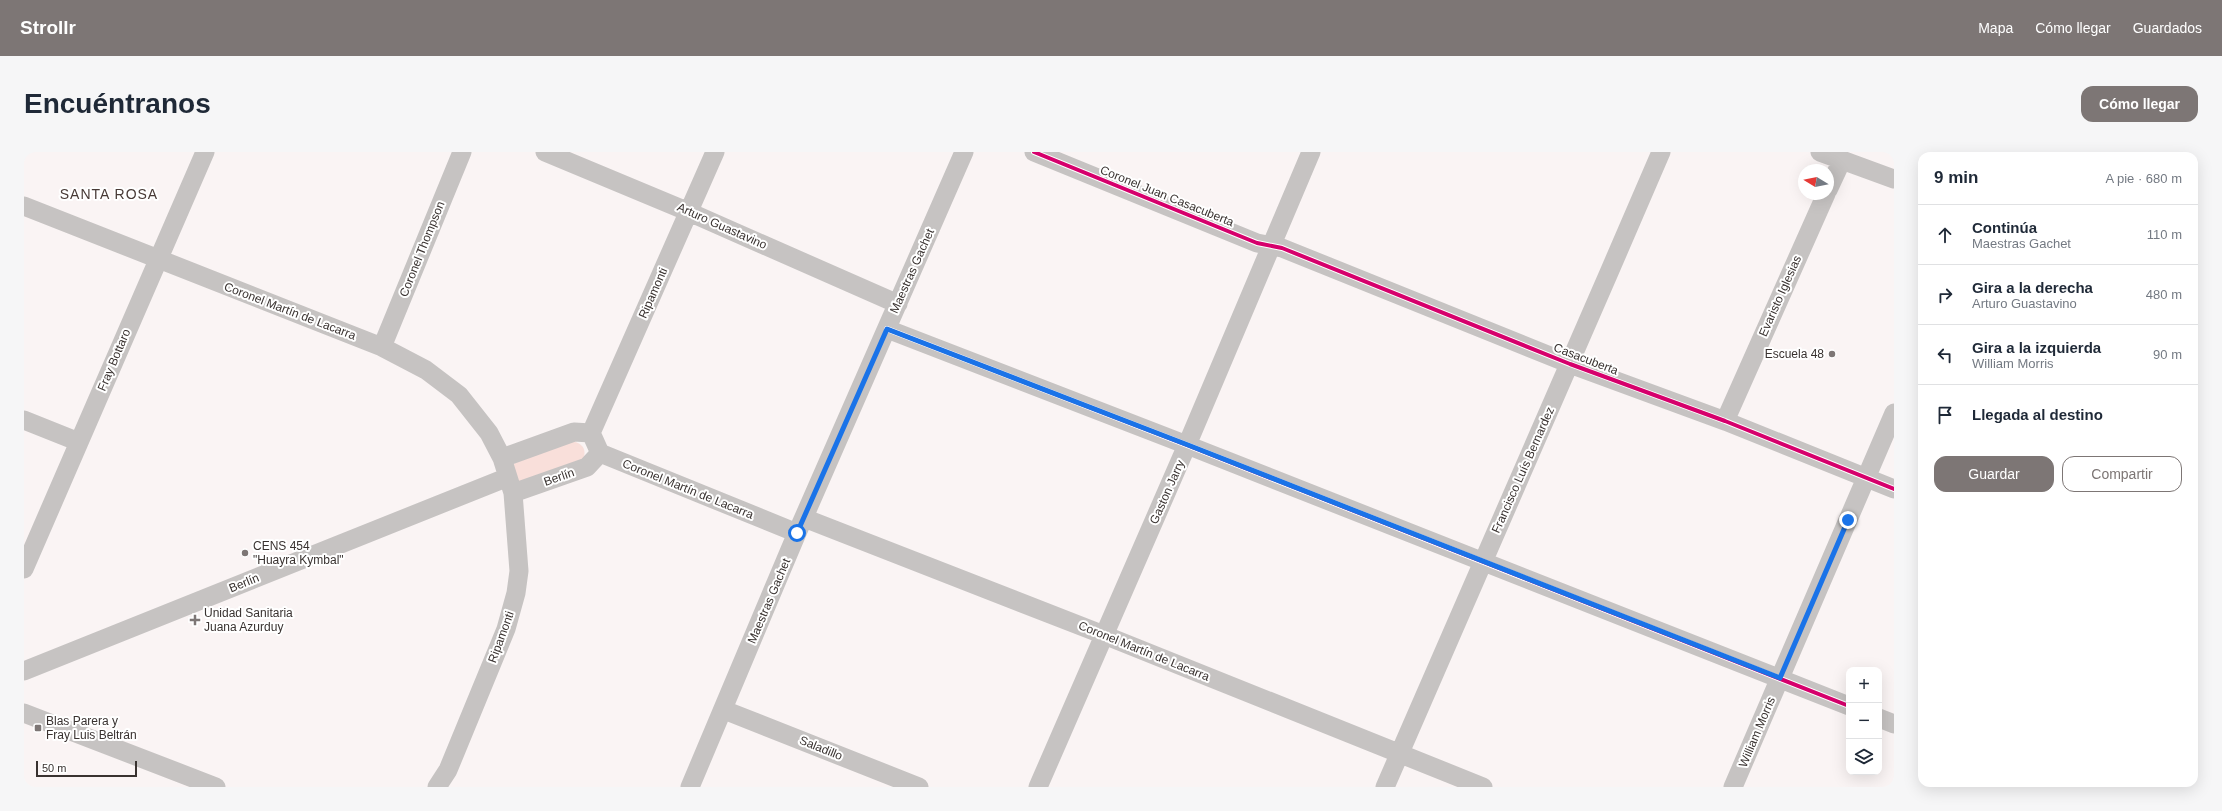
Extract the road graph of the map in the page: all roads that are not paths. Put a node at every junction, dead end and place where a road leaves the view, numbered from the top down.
1 (205, 152) edge
2 (462, 152) edge
3 (545, 152) edge
4 (715, 152) edge
5 (964, 152) edge
6 (1034, 152) edge
7 (1311, 152) edge
8 (1661, 152) edge
9 (1820, 152) edge
10 (1842, 160) junction
11 (1834, 177) edge
12 (1894, 179) edge
13 (1823, 200) edge
14 (24, 206) edge
15 (689, 212) junction
16 (1272, 246) junction
17 (158, 259) junction
18 (898, 304) junction
19 (887, 329) junction
20 (382, 347) junction
21 (1570, 364) junction
22 (1894, 413) edge
23 (24, 420) edge
24 (1725, 421) junction
25 (591, 433) junction
26 (79, 442) junction
27 (1188, 445) junction
28 (600, 453) junction
29 (502, 458) junction
30 (1866, 478) junction
31 (511, 485) junction
32 (1894, 489) edge
33 (800, 526) junction
34 (1482, 562) junction
35 (24, 568) edge
36 (1104, 635) junction
37 (24, 670) edge
38 (1780, 678) junction
39 (1846, 705) edge
40 (724, 710) junction
41 (24, 713) edge
42 (1882, 719) edge
43 (1894, 724) edge
44 (1400, 753) junction
45 (216, 787) edge
46 (437, 787) edge
47 (690, 787) edge
48 (918, 787) edge
49 (1038, 787) edge
50 (1385, 787) edge
51 (1482, 787) edge
52 (1733, 787) edge

1 - 17 street, Fray Bottaro
2 - 20 street, Coronel Thompson
3 - 15 street, Arturo Guastavino
4 - 15 street, Ripamonti
5 - 18 street, Maestras Gachet
6 - 16 street, Coronel Juan Casacuberta
7 - 16 street, Gaston Jarry
8 - 21 street, Francisco Luís Bernardez
9 - 10 street
10 - 11 street
10 - 12 street
13 - 24 street, Evaristo Iglesias
14 - 17 street, Coronel Martín de Lacarra
15 - 18 street, Arturo Guastavino
15 - 25 street, Ripamonti
16 - 21 street, Casacuberta
16 - 27 street, Gaston Jarry
17 - 20 street, Coronel Martín de Lacarra
17 - 26 street, Fray Bottaro
18 - 19 street, Maestras Gachet
19 - 27 street
19 - 33 street, Maestras Gachet
20 - 29 street, Coronel Martín de Lacarra
21 - 24 street, Casacuberta
21 - 34 street, Francisco Luís Bernardez
22 - 30 street, William Morris
23 - 26 street
24 - 30 street, Casacuberta
25 - 28 street
25 - 29 street
26 - 35 street, Fray Bottaro
27 - 34 street
27 - 36 street, Gaston Jarry
28 - 31 street, Berlín
28 - 33 street, Coronel Martín de Lacarra
29 - 31 street, Coronel Martín de Lacarra
30 - 32 street, Casacuberta
30 - 38 street, William Morris
31 - 37 street, Berlín
31 - 46 street, Ripamonti
33 - 36 street, Coronel Martín de Lacarra
33 - 40 street, Maestras Gachet
34 - 38 street
34 - 44 street, Francisco Luís Bernardez
36 - 44 street, Coronel Martín de Lacarra
36 - 49 street, Gaston Jarry
38 - 39 street
38 - 52 street, William Morris
40 - 47 street, Maestras Gachet
40 - 48 street, Saladillo
41 - 45 street
42 - 43 street
44 - 50 street, Francisco Luís Bernardez
44 - 51 street, Coronel Martín de Lacarra

